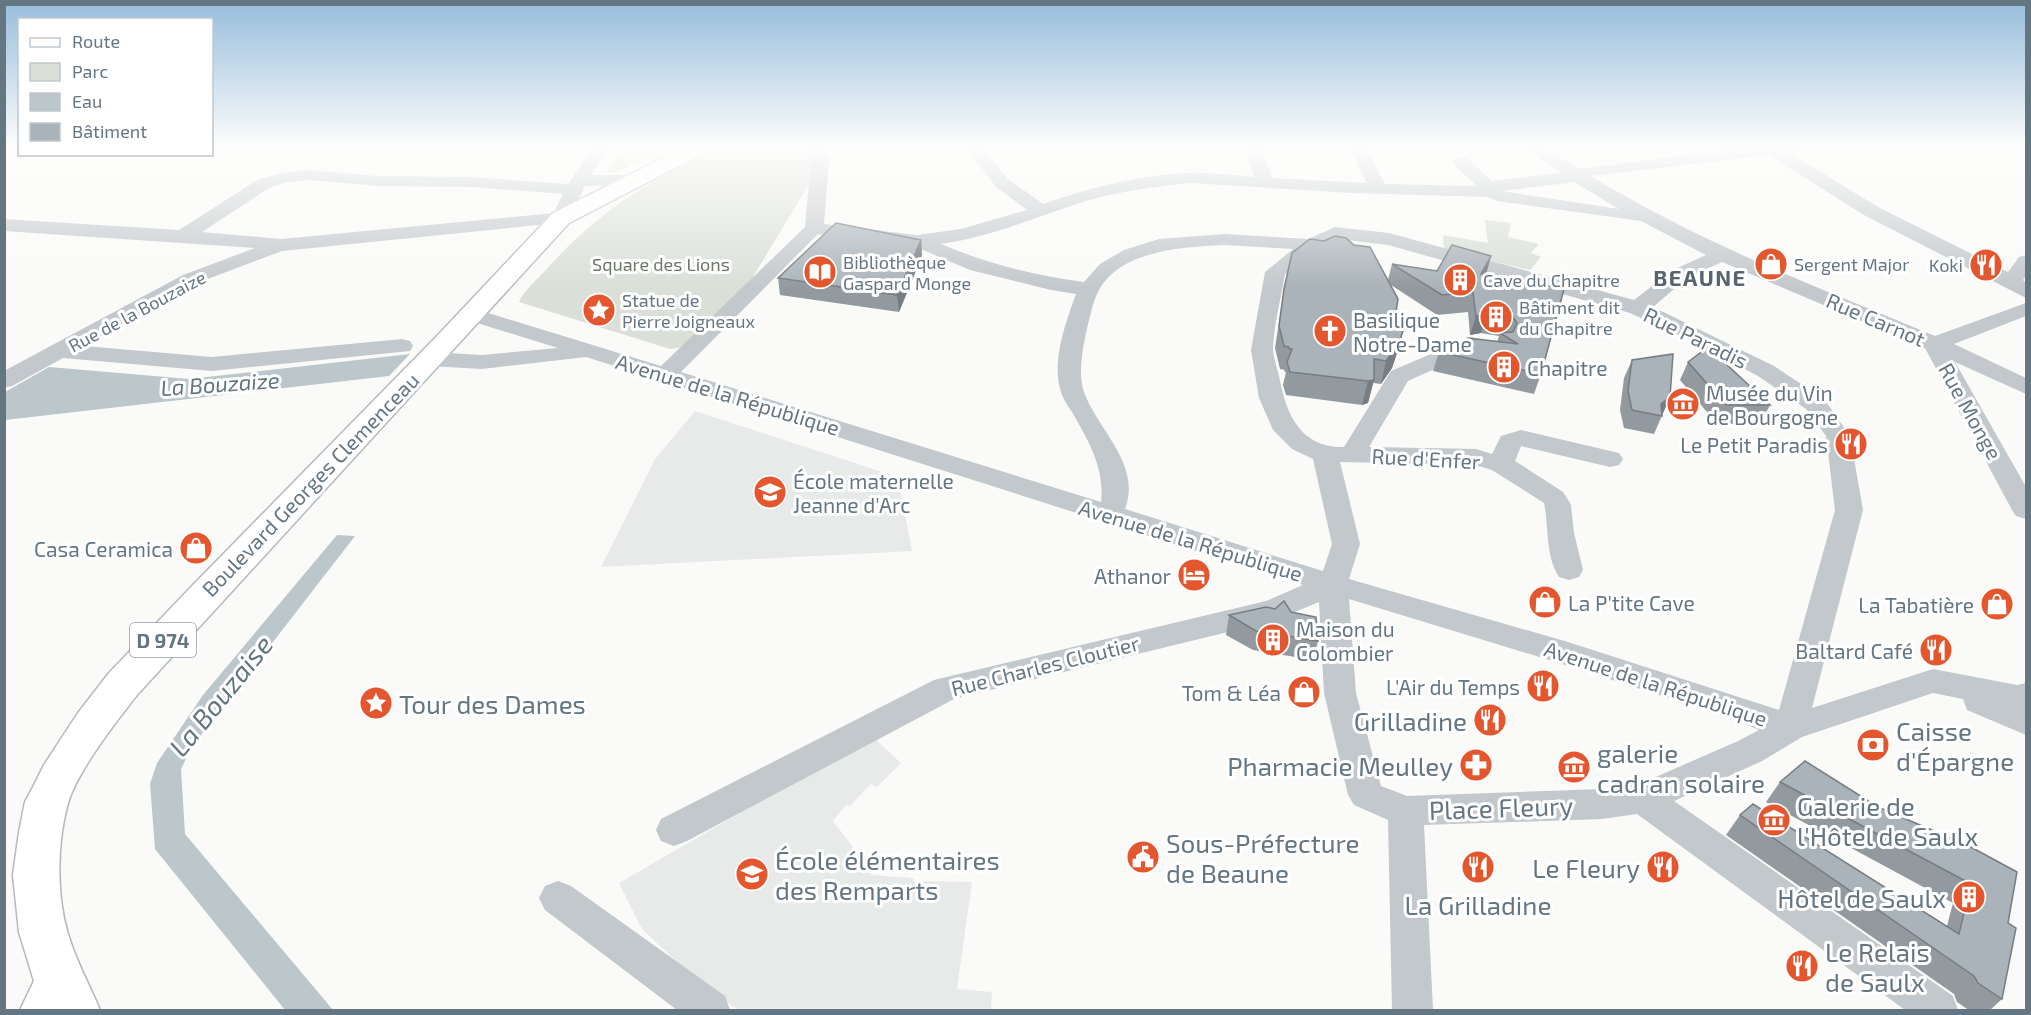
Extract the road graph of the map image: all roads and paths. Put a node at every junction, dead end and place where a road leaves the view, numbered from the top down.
1 (249, 193) edge
2 (573, 193) edge
3 (607, 193) edge
4 (817, 193) edge
5 (1016, 193) edge
6 (1096, 193) edge
7 (1350, 193) edge
8 (1494, 193) edge
9 (1607, 193) edge
10 (1842, 193) edge
11 (1041, 212) junction
12 (561, 218) junction
13 (1646, 218) junction
14 (1346, 221) junction
15 (4, 225) edge
16 (814, 228) junction
17 (183, 236) junction
18 (917, 241) junction
19 (281, 245) junction
20 (1311, 245) junction
21 (1723, 254) junction
22 (2026, 261) edge
23 (2019, 287) edge
24 (1089, 289) junction
25 (1638, 308) junction
26 (2026, 309) edge
27 (472, 314) junction
28 (1490, 343) edge
29 (1934, 344) junction
30 (60, 351) junction
31 (593, 352) junction
32 (416, 353) junction
33 (665, 375) junction
34 (4, 381) edge
35 (2026, 387) edge
36 (1338, 455) junction
37 (1610, 459) dead end
38 (1501, 464) junction
39 (2026, 510) edge
40 (1109, 515) junction
41 (1569, 570) dead end
42 (1333, 584) junction
43 (1933, 681) junction
44 (2026, 695) edge
45 (2026, 722) edge
46 (1790, 728) junction
47 (1642, 798) junction
48 (1406, 811) junction
49 (674, 830) dead end
50 (558, 898) dead end
51 (60, 1002) edge
52 (710, 1011) edge
53 (1412, 1011) edge
54 (1938, 1011) edge

1 - 17 street
2 - 12 street
3 - 12 main road, D 974
4 - 16 street
5 - 11 street
6 - 11 street
7 - 14 street
8 - 13 street
9 - 13 street
10 - 23 street
11 - 18 street
12 - 19 street
12 - 27 main road, D 974
13 - 21 street, Rue Carnot
14 - 20 street
14 - 25 street, Rue Paradis
15 - 17 street
16 - 18 street
16 - 33 street
17 - 19 street
18 - 24 street
19 - 30 street, Rue de la Bouzaize
20 - 24 street
20 - 36 street
21 - 25 street
21 - 29 street, Rue Carnot
22 - 23 street
24 - 40 street
25 - 46 street, Rue Paradis
26 - 29 street
27 - 31 street, Avenue de la République
27 - 32 main road, Boulevard Georges Clemenceau / D 974
28 - 36 street
29 - 35 street, Rue Carnot
29 - 39 street, Rue Monge
30 - 32 street, Avenue de la République
30 - 34 street, Rue de la Bouzaize
31 - 32 street, Avenue de la République
31 - 33 street, Avenue de la République
32 - 51 main road, Boulevard Georges Clemenceau / D 974
33 - 40 street, Avenue de la République
36 - 38 street, Rue d'Enfer
36 - 42 street
37 - 38 street, Rue d'Enfer
38 - 41 street, Rue d'Enfer
40 - 42 street, Avenue de la République
42 - 46 street, Avenue de la République
42 - 48 street
42 - 49 street, Rue Charles Cloutier
43 - 44 street
43 - 45 street
43 - 46 street, Place Fleury
46 - 47 street, Place Fleury
47 - 48 street, Place Fleury
47 - 54 street
48 - 53 street
50 - 52 street

